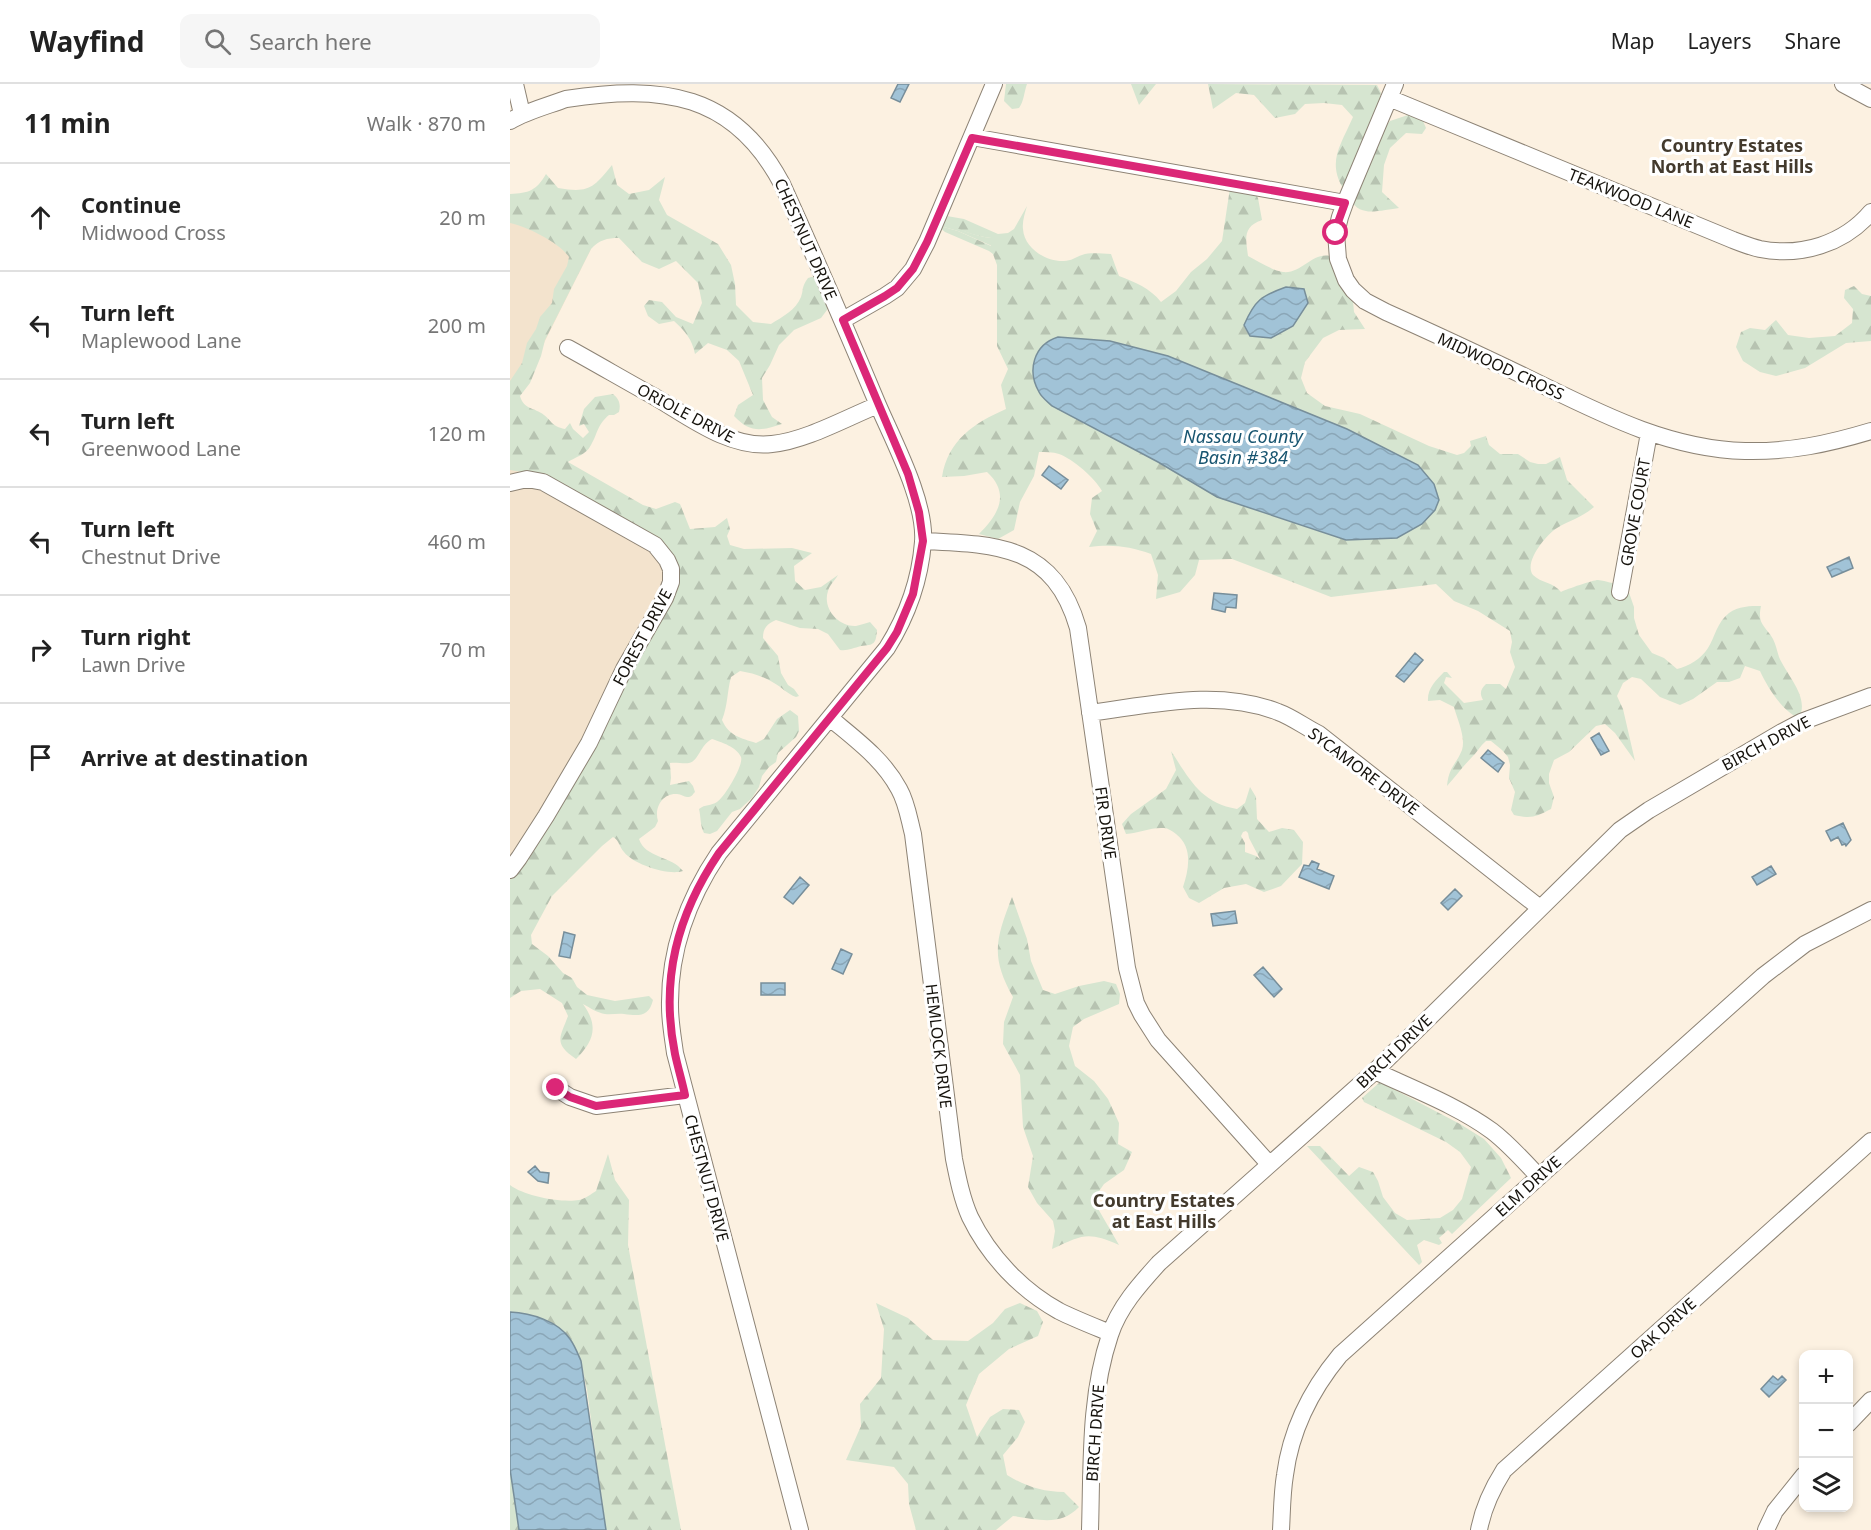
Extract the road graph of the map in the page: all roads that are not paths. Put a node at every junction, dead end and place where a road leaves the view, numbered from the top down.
1 (515, 84) edge
2 (994, 84) edge
3 (1843, 84) edge
4 (1392, 91) edge
5 (1871, 99) edge
6 (514, 116) edge
7 (972, 138) junction
8 (1345, 203) junction
9 (1871, 212) edge
10 (843, 320) junction
11 (568, 348) dead end
12 (878, 405) junction
13 (1649, 432) junction
14 (1871, 432) edge
15 (510, 483) edge
16 (923, 541) junction
17 (1620, 592) dead end
18 (1871, 696) edge
19 (1090, 713) junction
20 (830, 718) junction
21 (510, 870) edge
22 (1540, 908) junction
23 (1871, 910) edge
24 (1375, 1071) junction
25 (556, 1088) dead end
26 (685, 1095) junction
27 (1871, 1142) edge
28 (1269, 1164) junction
29 (1539, 1177) junction
30 (1110, 1333) junction
31 (1871, 1400) edge
32 (1853, 1419) edge
33 (1799, 1479) edge
34 (800, 1530) edge
35 (1090, 1530) edge
36 (1281, 1530) edge
37 (1479, 1530) edge
38 (1766, 1530) edge

1 - 6 street
2 - 7 street
3 - 5 street
4 - 8 street, MIDWOOD CROSS
4 - 9 street, TEAKWOOD LANE
6 - 10 street, CHESTNUT DRIVE
7 - 8 street
7 - 10 street
8 - 13 street, MIDWOOD CROSS
10 - 12 street, CHESTNUT DRIVE
11 - 12 street, ORIOLE DRIVE
12 - 16 street, CHESTNUT DRIVE
13 - 14 street, MIDWOOD CROSS
13 - 17 street, GROVE COURT
15 - 21 street, FOREST DRIVE
16 - 19 street, FIR DRIVE
16 - 20 street, CHESTNUT DRIVE
18 - 22 street, BIRCH DRIVE
19 - 22 street, SYCAMORE DRIVE
19 - 28 street, FIR DRIVE
20 - 26 street, CHESTNUT DRIVE
20 - 30 street, HEMLOCK DRIVE
22 - 24 street, BIRCH DRIVE
23 - 29 street, ELM DRIVE
24 - 28 street, BIRCH DRIVE
24 - 29 street
25 - 26 street
26 - 34 street, CHESTNUT DRIVE
27 - 37 street, OAK DRIVE
28 - 30 street, BIRCH DRIVE
29 - 36 street, ELM DRIVE
30 - 35 street, BIRCH DRIVE
31 - 32 street
33 - 38 street

